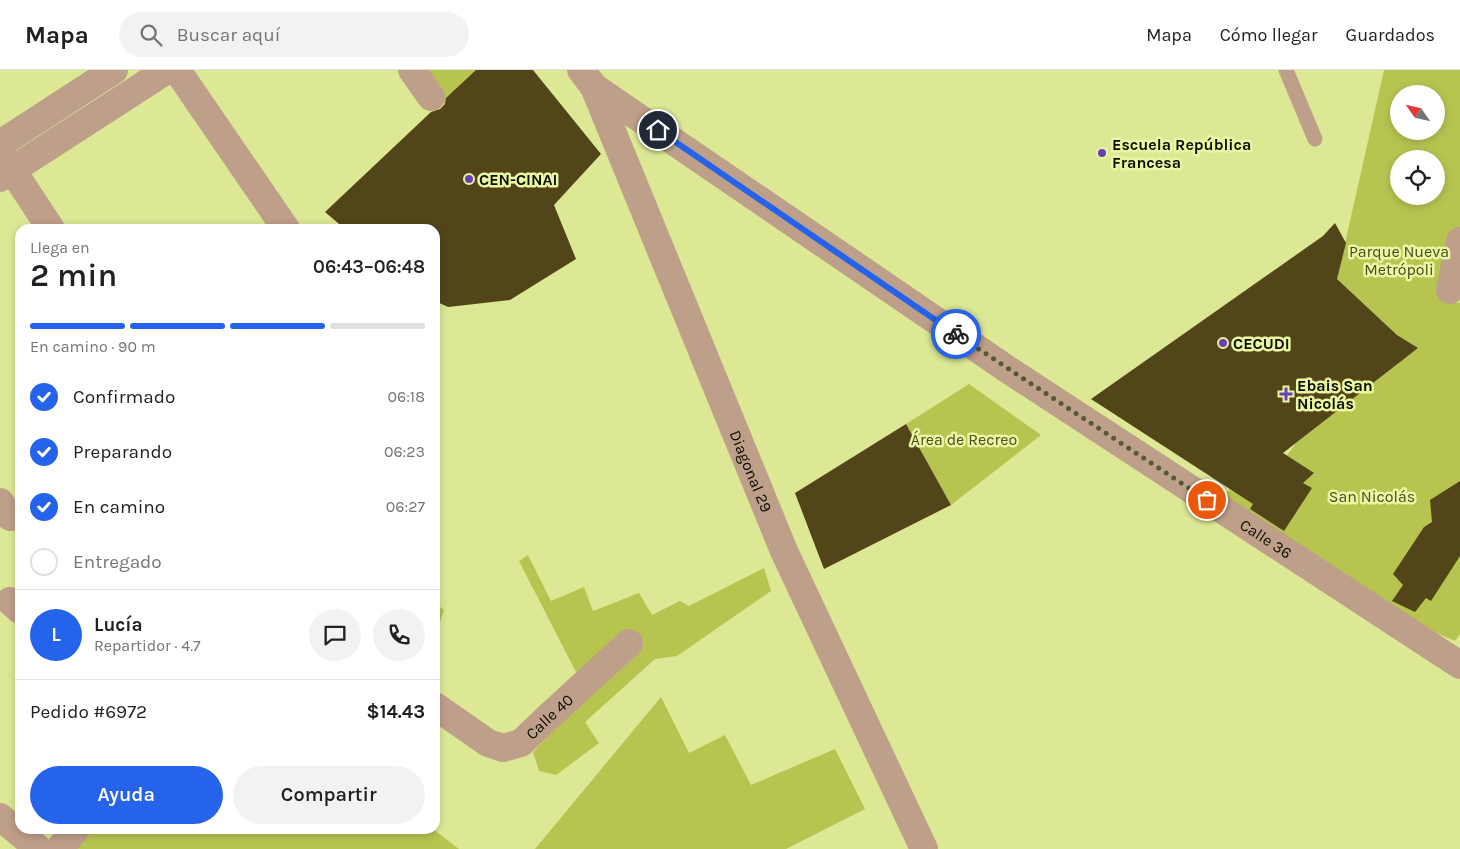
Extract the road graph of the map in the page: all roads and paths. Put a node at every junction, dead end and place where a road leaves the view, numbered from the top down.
1 (114, 70) edge
2 (167, 70) edge
3 (177, 70) edge
4 (412, 70) edge
5 (1286, 70) edge
6 (587, 78) edge
7 (431, 97) dead end
8 (1315, 139) dead end
9 (0, 144) edge
10 (4, 166) edge
11 (47, 224) edge
12 (283, 224) edge
13 (1460, 245) edge
14 (1450, 290) dead end
15 (630, 643) dead end
16 (1460, 665) edge
17 (440, 709) edge
18 (0, 817) edge
19 (15, 829) edge
20 (21, 834) edge
21 (72, 834) edge
22 (39, 849) edge
23 (59, 849) edge
24 (924, 849) edge

1 - 9 street
2 - 10 street
3 - 12 street
4 - 7 street
5 - 8 lane
6 - 16 street, Calle 36
6 - 24 street, Diagonal 29
10 - 11 street
13 - 14 street
15 - 17 street, Calle 40
18 - 19 street
20 - 22 street
21 - 23 street

